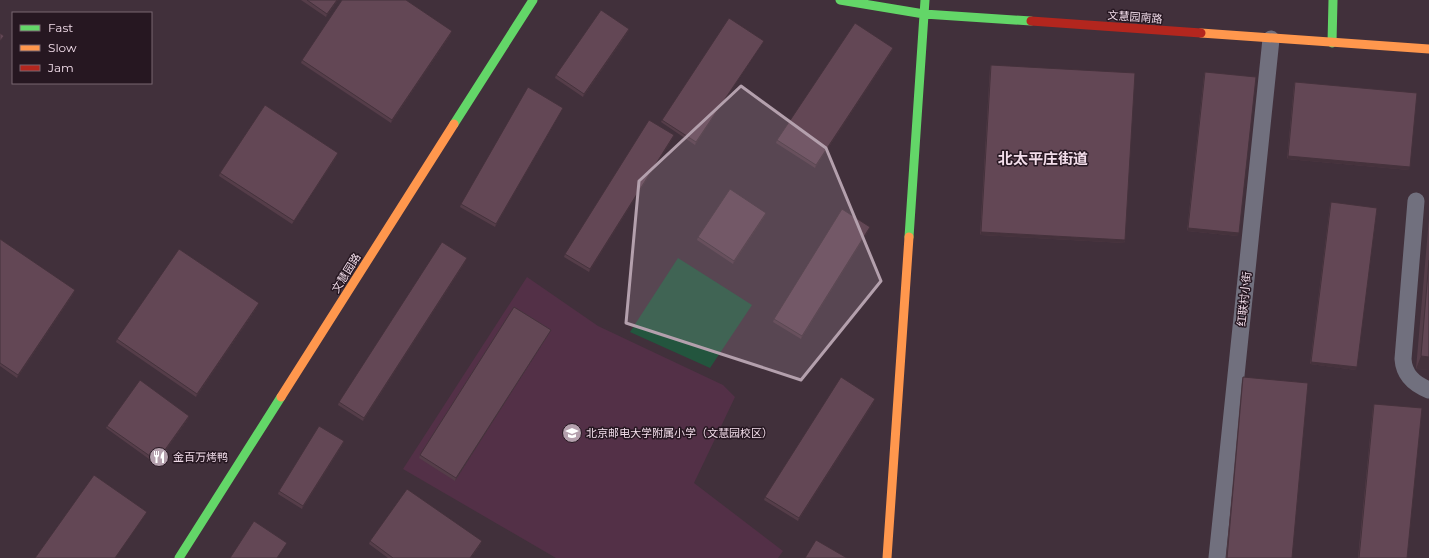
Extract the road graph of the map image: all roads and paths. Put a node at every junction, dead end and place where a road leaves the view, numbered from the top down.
1 (533, 0) edge
2 (840, 0) edge
3 (925, 0) edge
4 (1333, 0) edge
5 (924, 14) junction
6 (1271, 39) junction
7 (1332, 43) junction
8 (1429, 49) edge
9 (1416, 201) dead end
10 (1429, 390) edge
11 (179, 558) edge
12 (888, 558) edge
13 (1217, 558) edge

1 - 11 street, 文慧园路
2 - 5 street, 文慧园南路
3 - 5 street
4 - 7 street
5 - 6 street, 文慧园南路
5 - 12 street
6 - 7 street, 文慧园南路
6 - 13 street, 红联村小街
7 - 8 street, 文慧园南路
9 - 10 street

